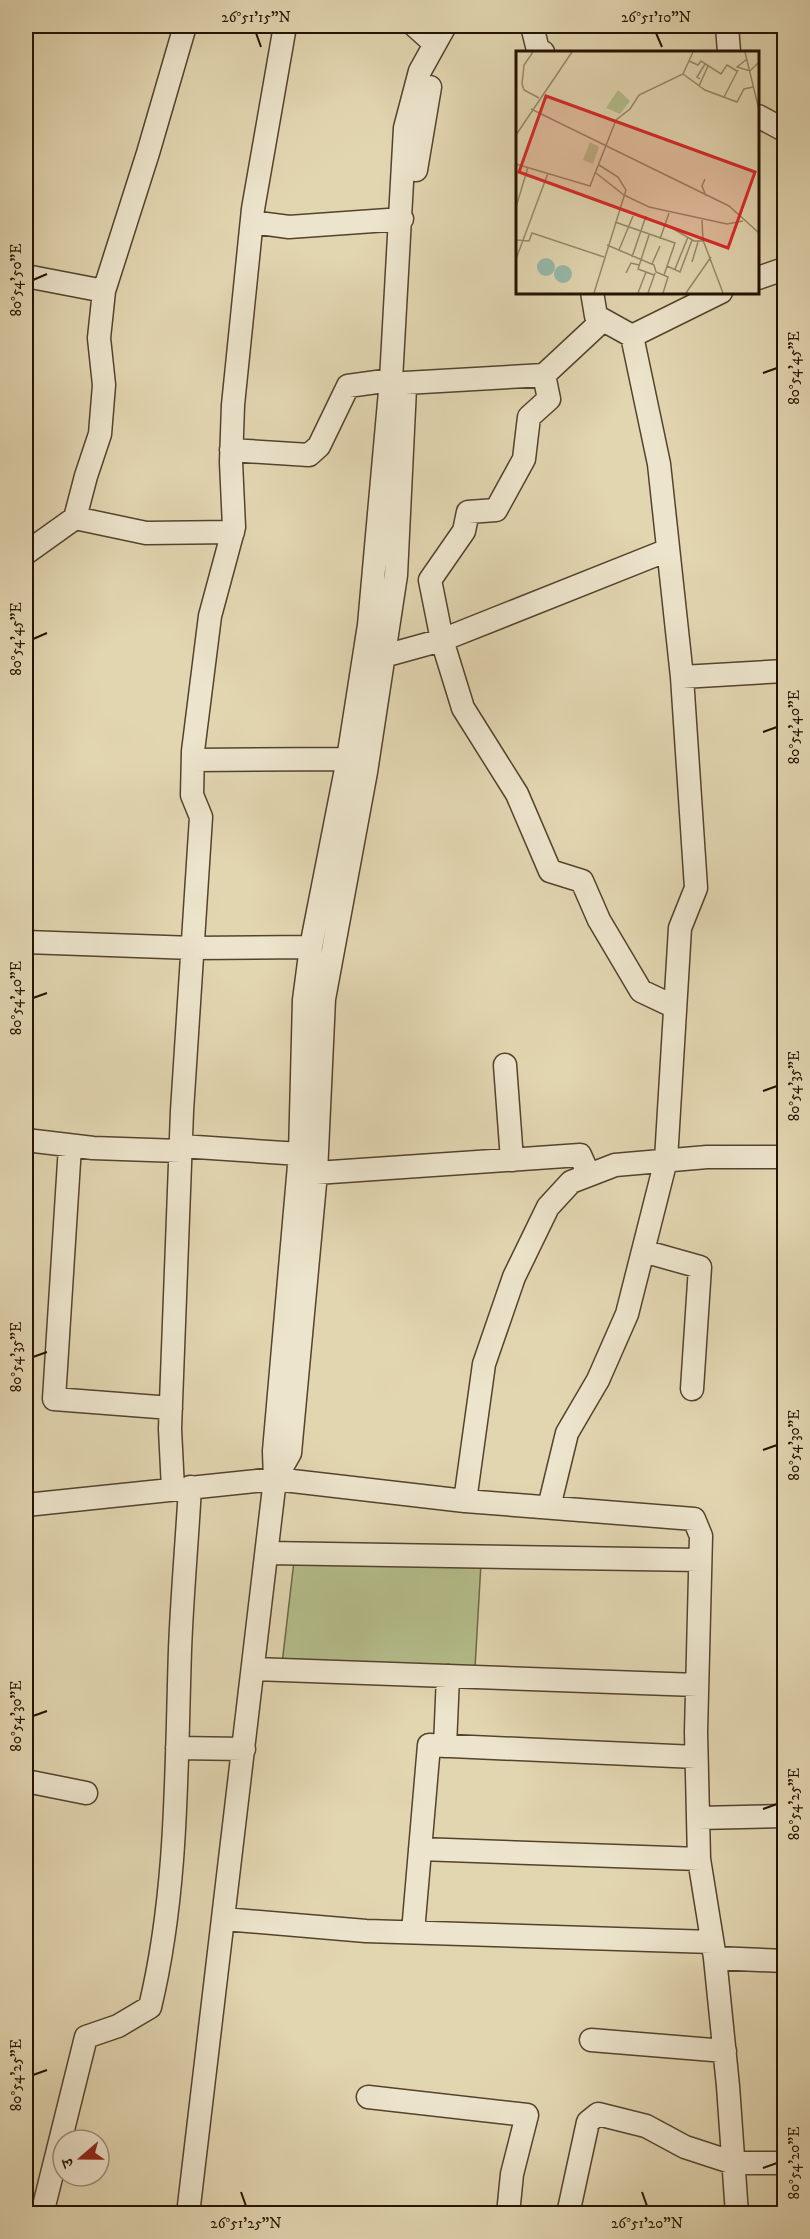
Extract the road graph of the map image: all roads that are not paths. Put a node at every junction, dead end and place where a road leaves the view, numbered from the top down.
1 (184, 26) edge
2 (285, 26) edge
3 (415, 26) edge
4 (459, 26) edge
5 (532, 26) edge
6 (727, 26) edge
7 (440, 35) edge
8 (540, 51) edge
9 (729, 51) edge
10 (759, 117) edge
11 (784, 130) edge
12 (402, 219) junction
13 (252, 222) junction
14 (784, 269) edge
15 (26, 276) edge
16 (759, 278) edge
17 (104, 291) junction
18 (592, 294) edge
19 (717, 294) edge
20 (603, 320) junction
21 (632, 336) junction
22 (544, 375) junction
23 (398, 381) junction
24 (231, 450) junction
25 (75, 518) junction
26 (233, 532) junction
27 (668, 550) junction
28 (26, 553) edge
29 (442, 640) junction
30 (384, 656) junction
31 (784, 671) edge
32 (682, 677) junction
33 (348, 759) junction
34 (193, 760) junction
35 (26, 942) edge
36 (311, 946) junction
37 (193, 948) junction
38 (675, 1007) junction
39 (505, 1065) dead end
40 (26, 1140) edge
41 (70, 1146) junction
42 (180, 1149) junction
43 (300, 1154) junction
44 (784, 1157) edge
45 (512, 1160) junction
46 (666, 1160) junction
47 (316, 1173) junction
48 (589, 1175) junction
49 (643, 1251) junction
50 (692, 1389) dead end
51 (171, 1408) junction
52 (275, 1479) junction
53 (182, 1488) junction
54 (465, 1501) junction
55 (26, 1505) edge
56 (549, 1507) junction
57 (268, 1552) junction
58 (700, 1560) junction
59 (254, 1669) junction
60 (448, 1676) junction
61 (697, 1685) junction
62 (445, 1746) junction
63 (177, 1748) junction
64 (244, 1749) junction
65 (696, 1757) junction
66 (26, 1781) edge
67 (86, 1792) dead end
68 (784, 1816) edge
69 (698, 1818) junction
70 (420, 1849) junction
71 (699, 1859) junction
72 (224, 1918) junction
73 (413, 1932) junction
74 (714, 1950) junction
75 (784, 1961) edge
76 (591, 2040) dead end
77 (725, 2051) junction
78 (368, 2097) dead end
79 (734, 2163) junction
80 (784, 2163) edge
81 (42, 2214) edge
82 (188, 2214) edge
83 (508, 2214) edge
84 (568, 2214) edge
85 (737, 2214) edge

1 - 17 street
2 - 13 street
3 - 7 street
4 - 23 street
5 - 8 street
6 - 9 street
7 - 12 street
10 - 11 street
12 - 13 street
12 - 23 street
13 - 24 street
14 - 16 street
15 - 17 street
17 - 25 street
18 - 20 street
19 - 21 street
20 - 21 street
20 - 22 street
21 - 27 street
22 - 23 street
22 - 29 street
23 - 24 street
23 - 30 street
23 - 33 street
24 - 26 street
25 - 26 street
25 - 28 street
26 - 34 street
27 - 29 street
27 - 32 street
29 - 30 street
29 - 38 street
30 - 47 street
31 - 32 street
32 - 38 street
33 - 34 street
33 - 36 street
34 - 37 street
35 - 37 street
36 - 37 street
36 - 43 street
37 - 42 street
38 - 46 street
39 - 45 street
40 - 41 street
41 - 42 street
41 - 51 street
42 - 43 street
42 - 51 street
43 - 52 street
44 - 46 street
45 - 47 street
45 - 48 street
46 - 48 street
46 - 49 street
47 - 52 street
48 - 54 street
49 - 50 street
49 - 56 street
51 - 53 street
52 - 53 street
52 - 54 street
52 - 57 street
53 - 55 street
53 - 63 street
54 - 56 street
56 - 58 street
57 - 58 street
57 - 59 street
58 - 61 street
59 - 60 street
59 - 64 street
60 - 61 street
60 - 62 street
61 - 65 street
62 - 65 street
62 - 70 street
63 - 64 street
63 - 81 street
64 - 72 street
65 - 69 street
66 - 67 street
68 - 69 street
69 - 71 street
70 - 71 street
70 - 73 street
71 - 74 street
72 - 73 street
72 - 82 street
73 - 74 street
74 - 75 street
74 - 77 street
76 - 77 street
77 - 79 street
78 - 83 street
79 - 80 street
79 - 84 street
79 - 85 street

